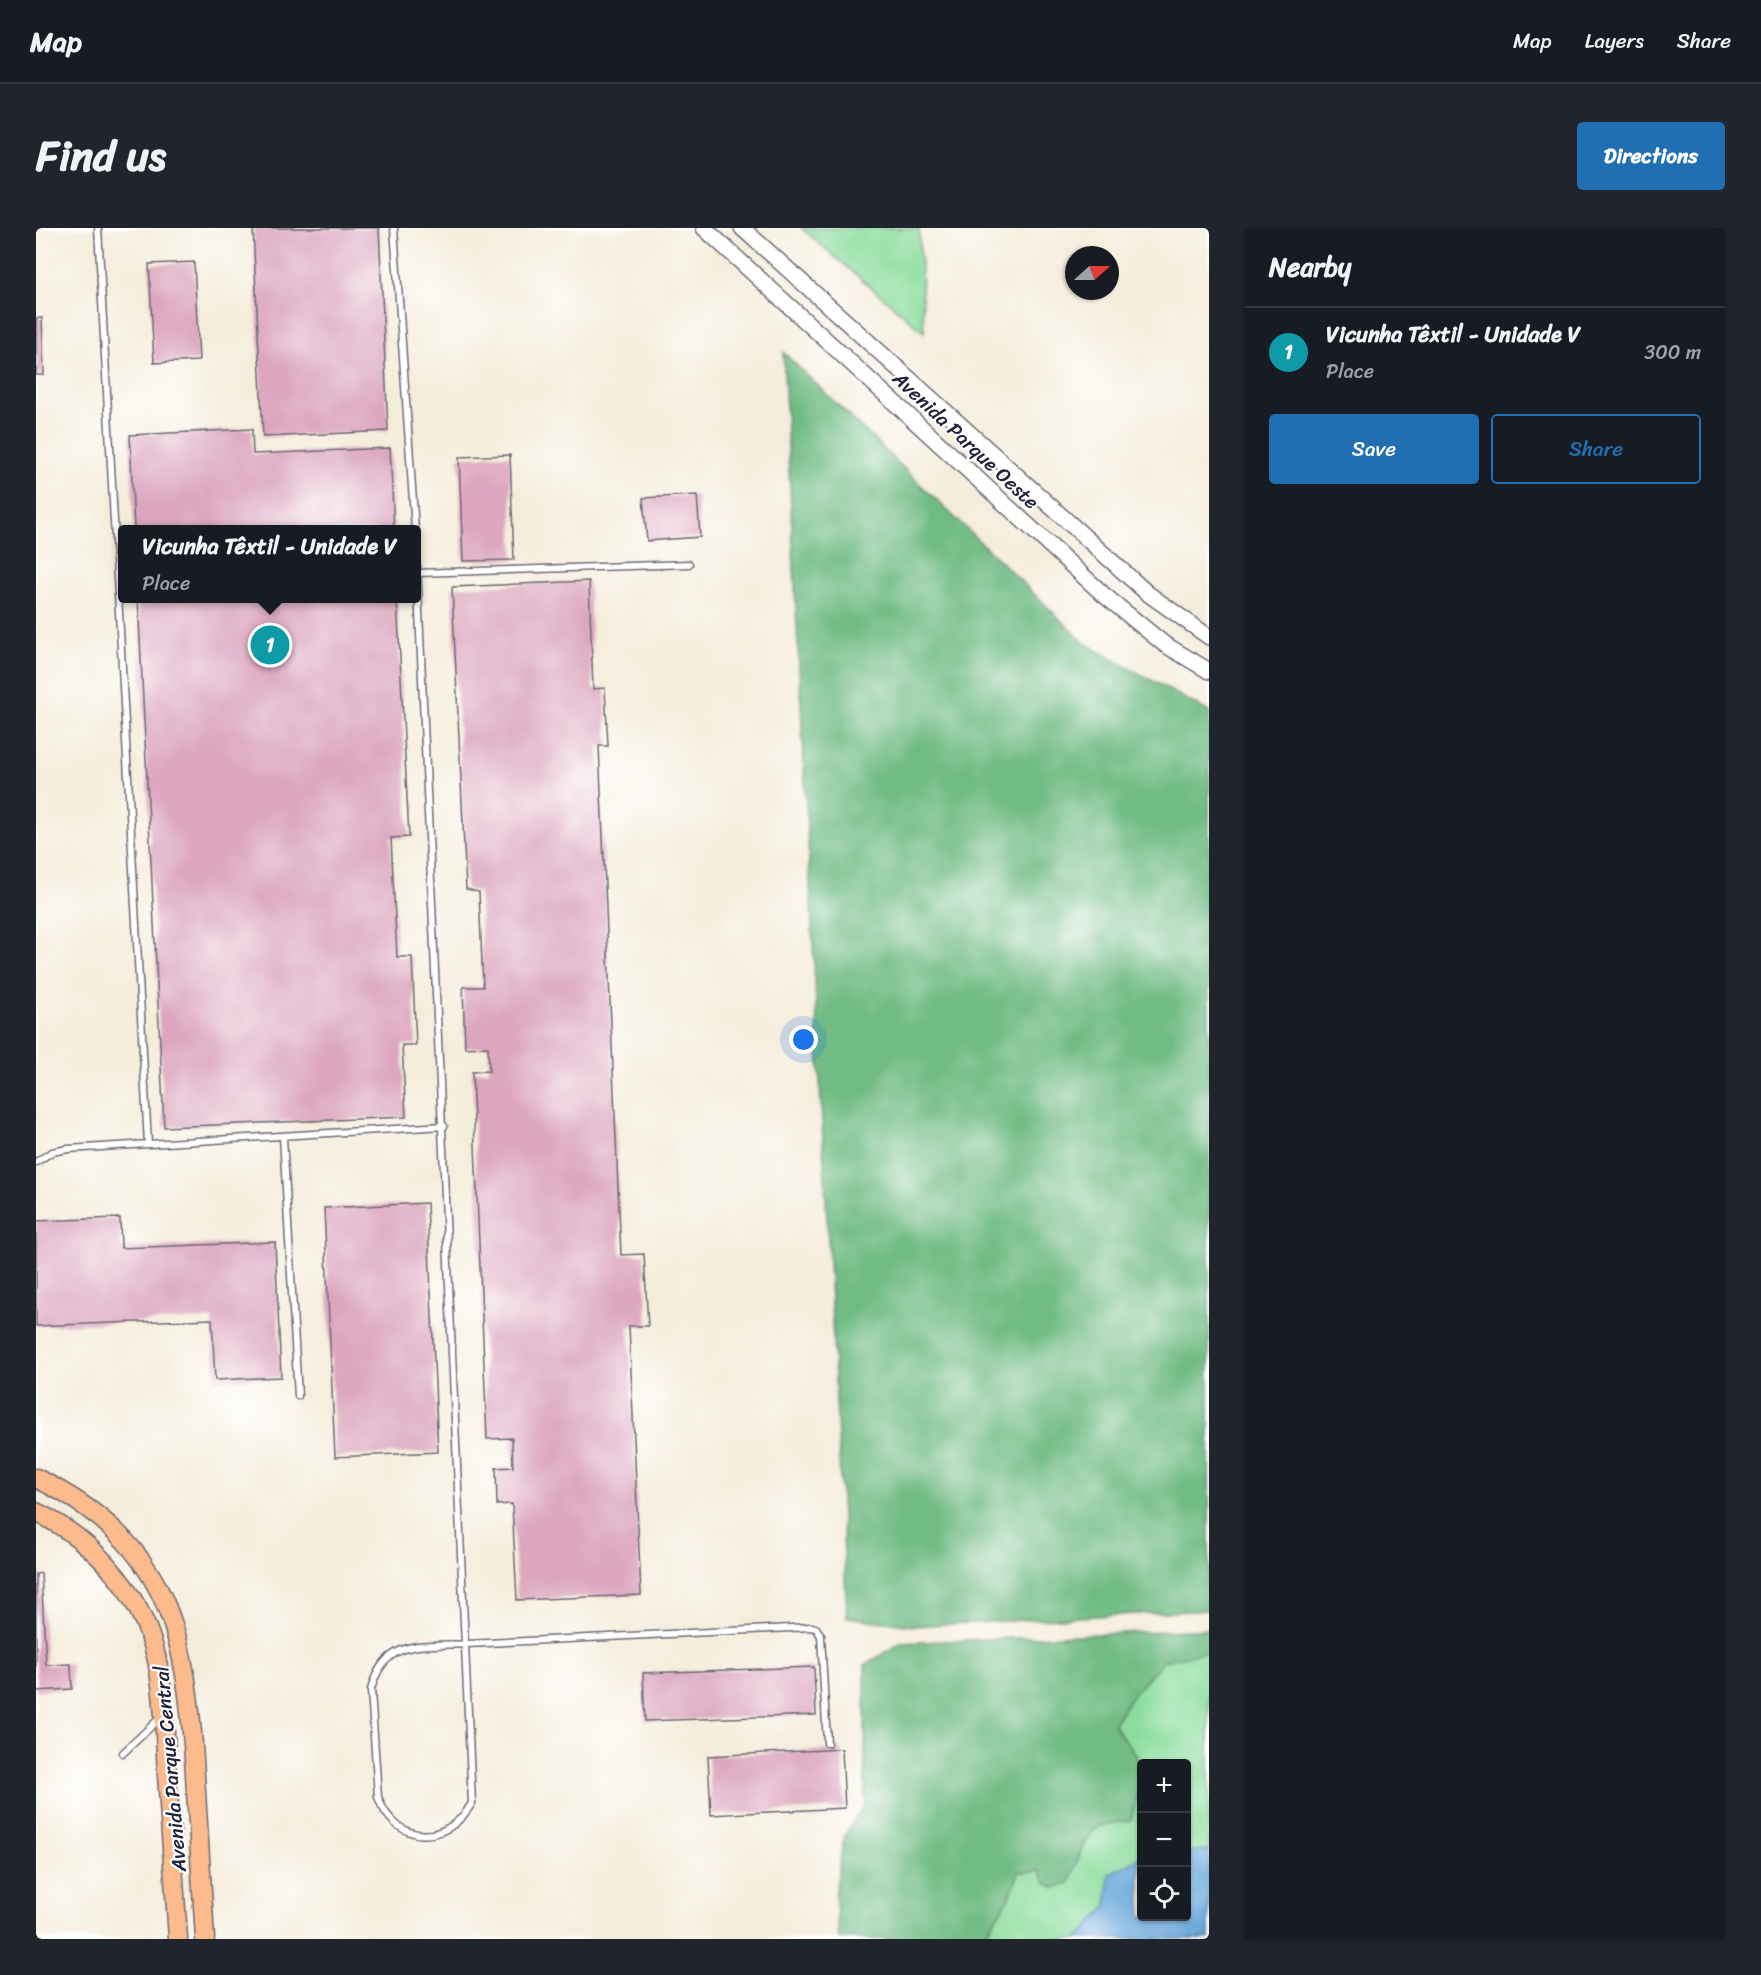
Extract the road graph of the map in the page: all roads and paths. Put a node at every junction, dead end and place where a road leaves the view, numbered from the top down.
1 (98, 228) edge
2 (394, 228) edge
3 (704, 228) edge
4 (742, 228) edge
5 (414, 525) edge
6 (689, 564) dead end
7 (421, 573) edge
8 (118, 594) edge
9 (118, 603) edge
10 (418, 603) edge
11 (1209, 637) edge
12 (1209, 670) edge
13 (444, 1126) junction
14 (283, 1137) junction
15 (148, 1144) junction
16 (36, 1162) edge
17 (298, 1396) dead end
18 (36, 1478) edge
19 (36, 1512) edge
20 (466, 1644) junction
21 (164, 1714) junction
22 (827, 1743) dead end
23 (123, 1754) dead end
24 (178, 1939) edge
25 (205, 1939) edge

1 - 8 lane
2 - 5 lane
3 - 12 street, Avenida Parque Oeste
4 - 11 street, Avenida Parque Oeste
6 - 7 lane
9 - 15 lane
10 - 13 lane
13 - 14 lane
13 - 20 lane
14 - 15 lane
14 - 17 lane
15 - 16 lane
18 - 25 main road, Avenida Parque Central
19 - 21 main road, Avenida Parque Central
20 - 20 lane
20 - 22 lane
21 - 23 lane
21 - 24 main road, Avenida Parque Central

